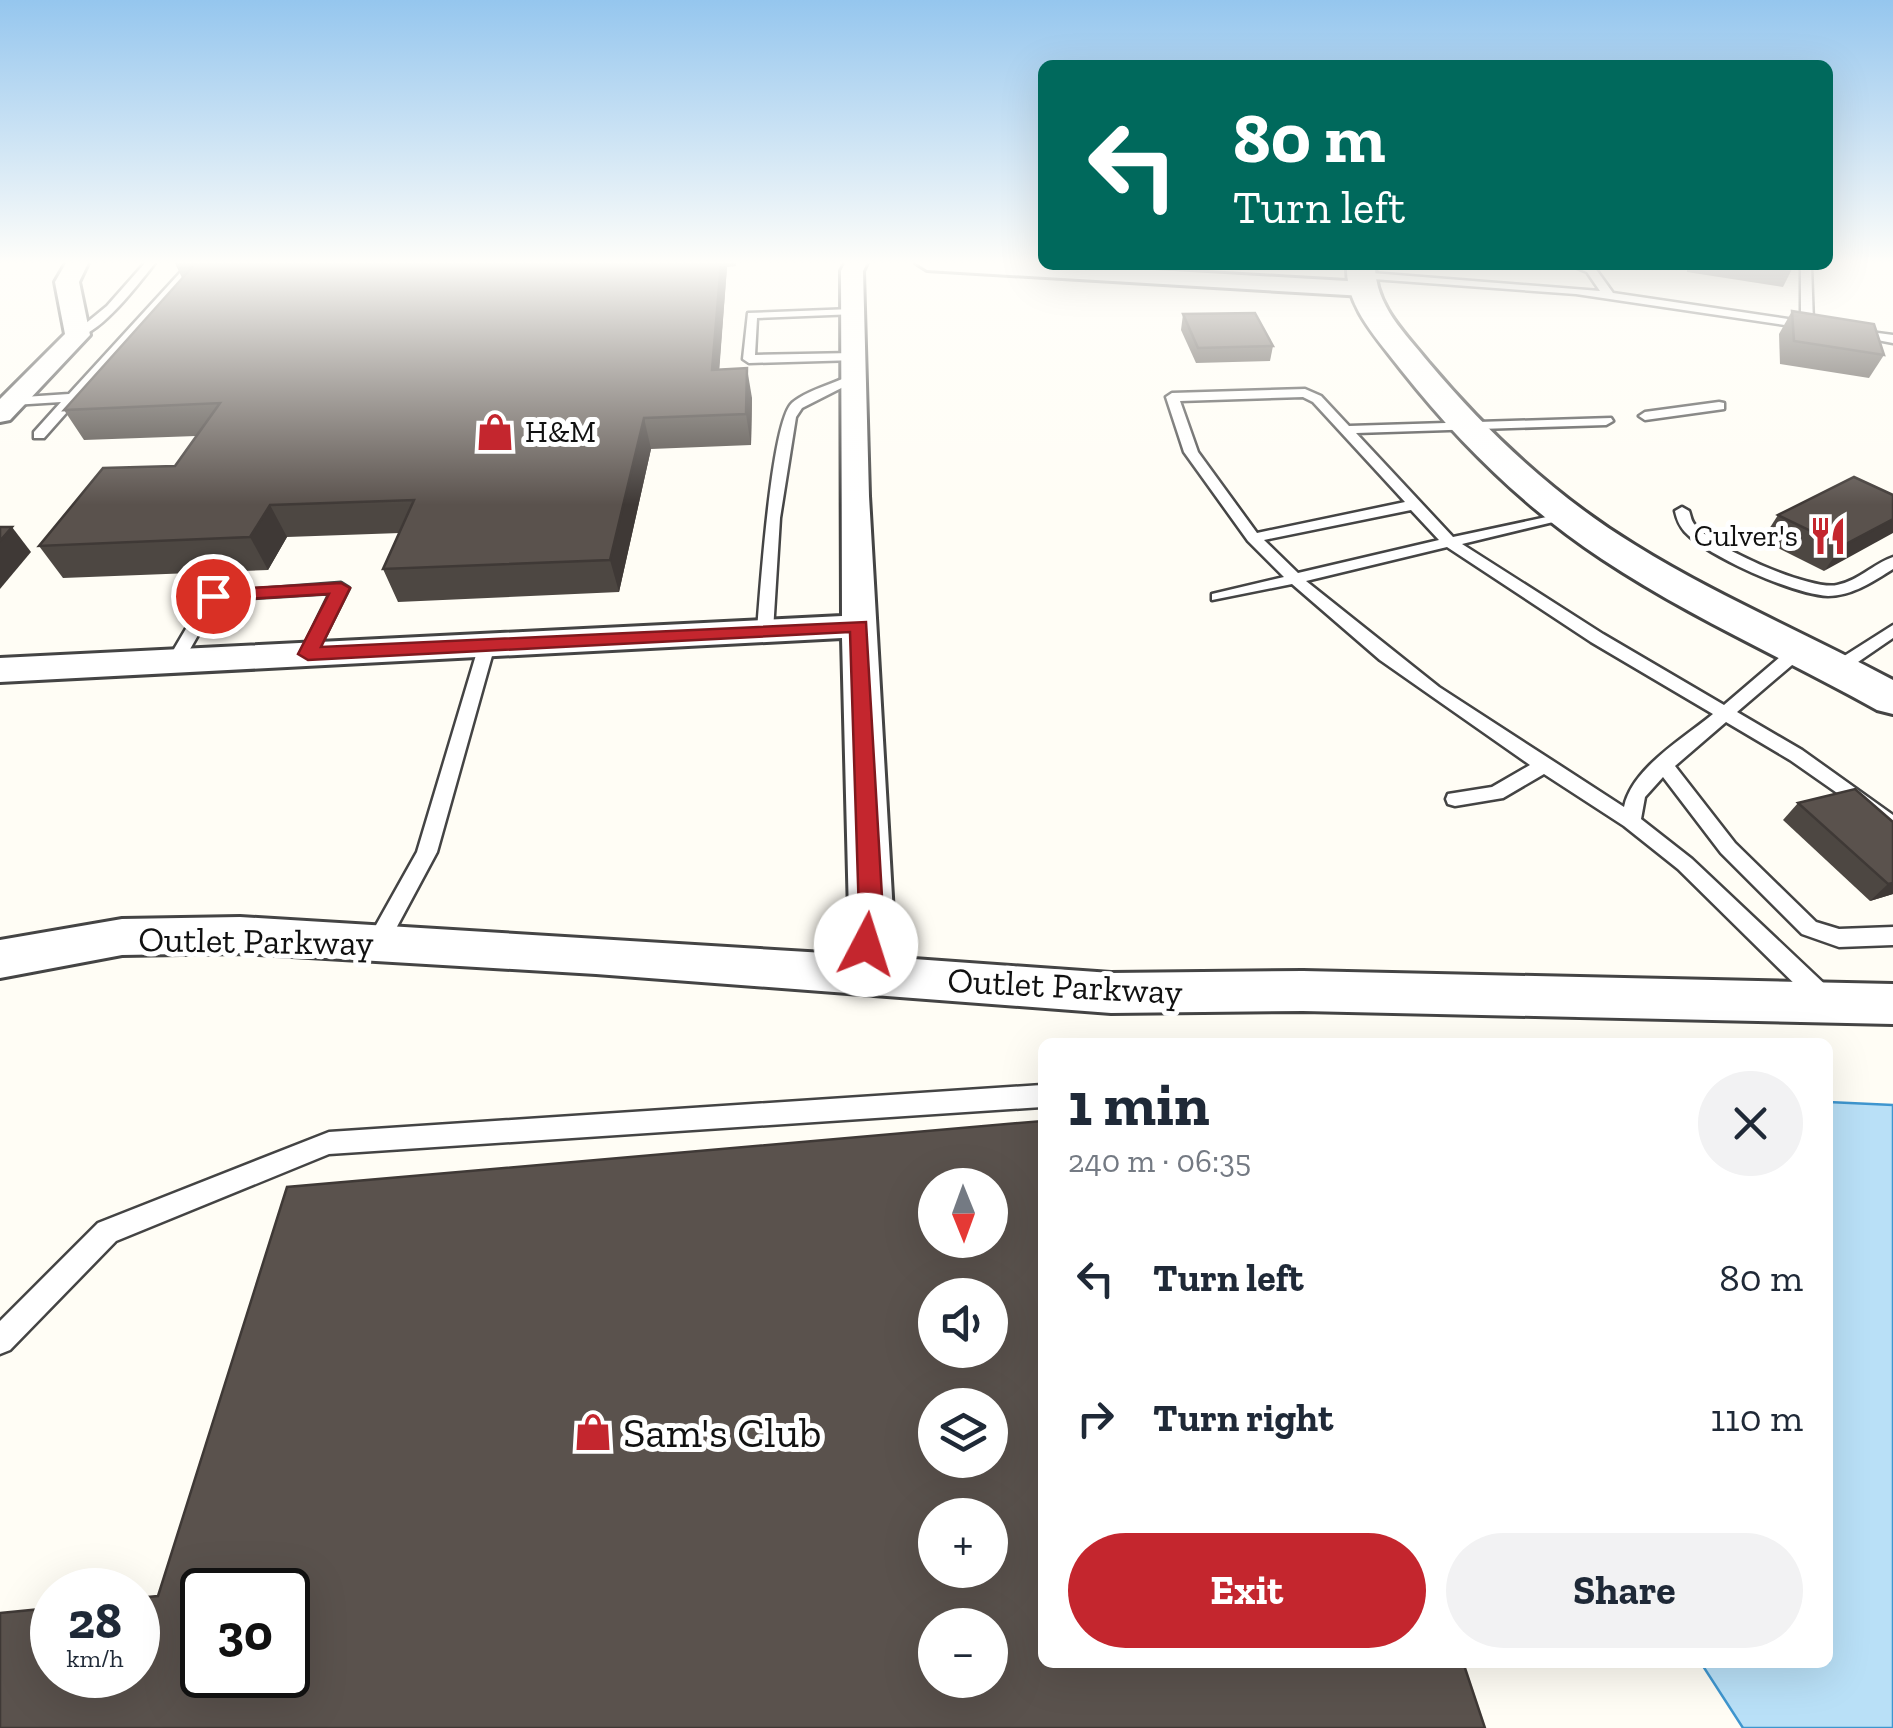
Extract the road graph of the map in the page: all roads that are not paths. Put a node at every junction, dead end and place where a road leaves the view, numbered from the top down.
1 (76, 344) edge
2 (121, 344) edge
3 (751, 344) edge
4 (853, 344) edge
5 (1398, 344) edge
6 (853, 368) junction
7 (72, 398) junction
8 (1719, 406) dead end
9 (7, 407) edge
10 (1645, 416) dead end
11 (1606, 421) dead end
12 (1464, 428) junction
13 (1343, 430) junction
14 (39, 435) dead end
15 (1413, 504) junction
16 (1682, 512) dead end
17 (1565, 515) junction
18 (1253, 538) junction
19 (1450, 543) junction
20 (1893, 562) edge
21 (1293, 579) junction
22 (1218, 597) dead end
23 (859, 626) junction
24 (1893, 630) edge
25 (766, 631) junction
26 (486, 645) junction
27 (1799, 650) junction
28 (308, 654) junction
29 (175, 661) junction
30 (0, 670) edge
31 (1836, 670) junction
32 (1893, 699) edge
33 (1724, 711) junction
34 (1664, 765) junction
35 (1545, 766) junction
36 (1455, 800) dead end
37 (1631, 821) junction
38 (1893, 825) edge
39 (1886, 936) edge
40 (377, 943) junction
41 (0, 959) edge
42 (860, 975) junction
43 (1828, 1002) junction
44 (1893, 1004) edge
45 (1038, 1096) edge
46 (0, 1340) edge

1 - 9 street
2 - 7 lane
3 - 6 lane
4 - 6 street
5 - 12 street
6 - 23 street
6 - 25 lane
7 - 9 lane
7 - 14 lane
8 - 10 lane
11 - 12 lane
12 - 13 lane
12 - 17 street
13 - 15 lane
13 - 18 lane
15 - 18 lane
15 - 19 lane
16 - 20 lane
17 - 19 lane
17 - 27 street
18 - 21 lane
19 - 21 lane
19 - 33 lane
21 - 22 lane
21 - 35 lane
23 - 25 street
23 - 42 street
24 - 31 lane
25 - 26 street
26 - 28 street
26 - 40 lane
27 - 31 street
27 - 33 lane
28 - 29 street
28 - 29 lane
29 - 30 street
31 - 32 street
33 - 34 lane
33 - 38 lane
34 - 37 lane
34 - 39 lane
35 - 36 lane
35 - 37 lane
37 - 43 lane
40 - 41 street, Outlet Parkway
40 - 42 street, Outlet Parkway
42 - 43 street, Outlet Parkway
43 - 44 street, Outlet Parkway
45 - 46 lane

